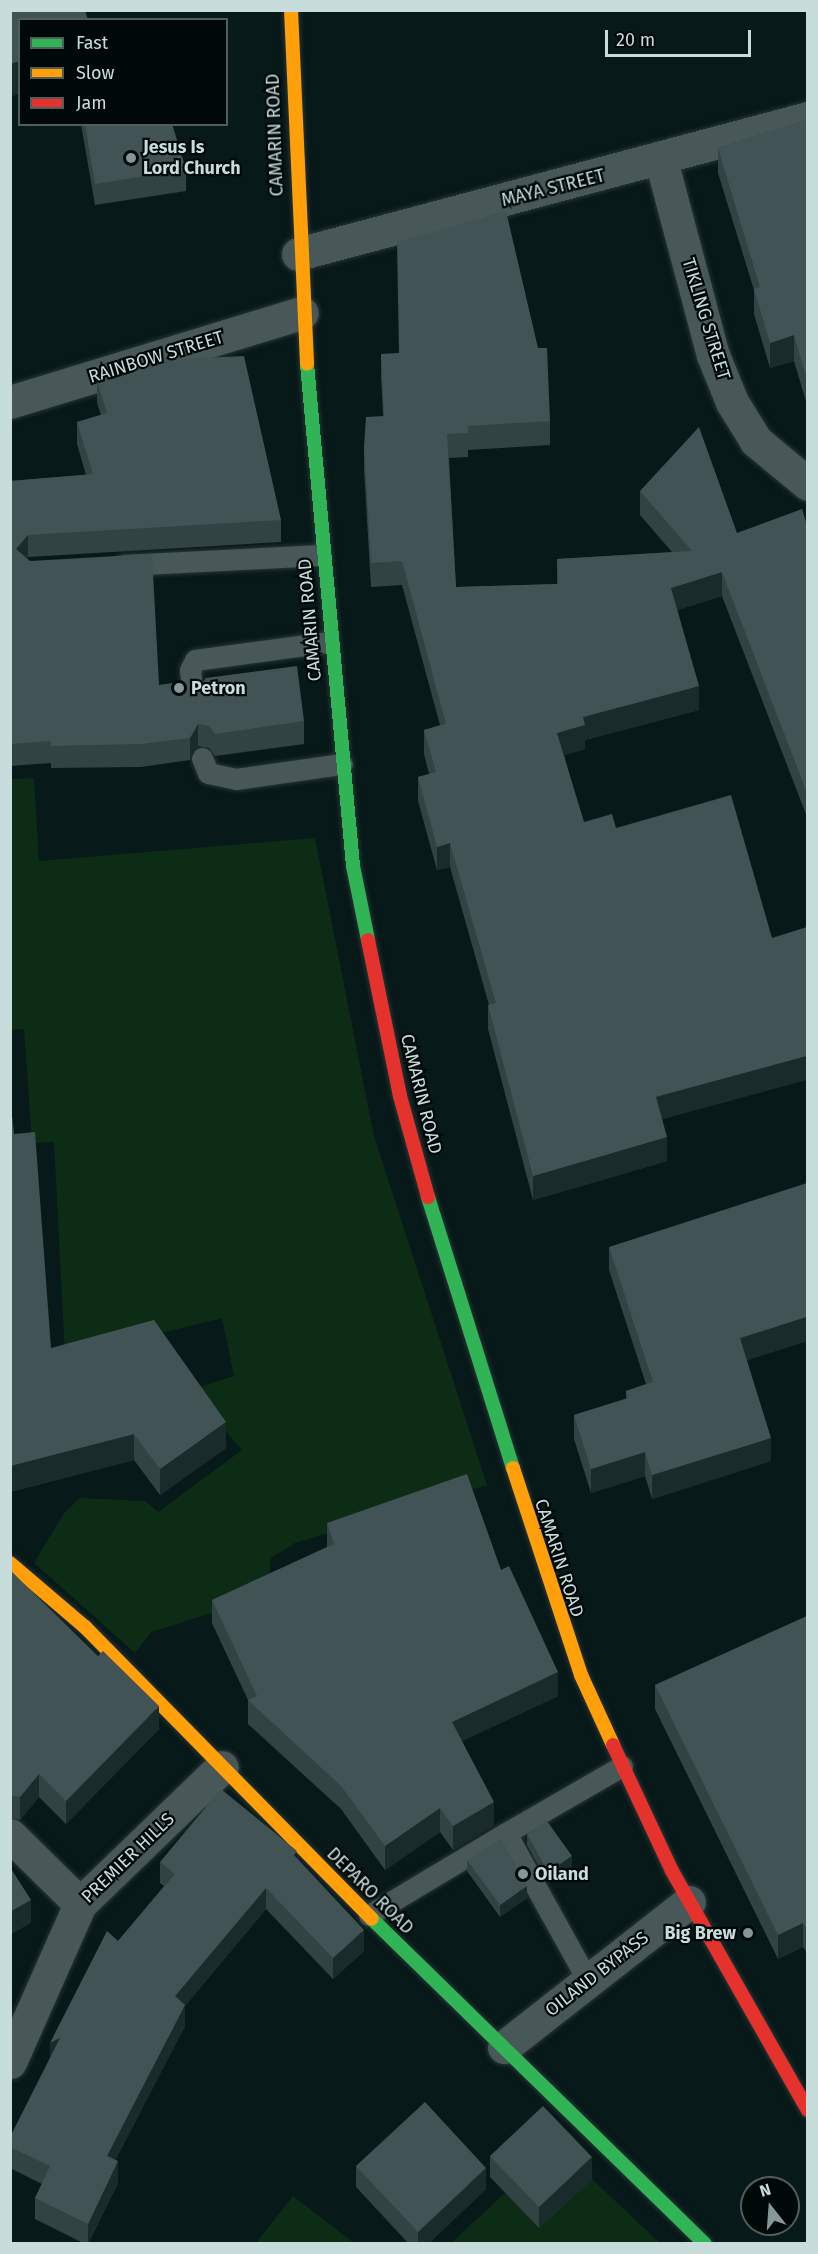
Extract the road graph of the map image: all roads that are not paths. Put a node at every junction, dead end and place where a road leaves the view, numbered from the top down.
1 (291, 10) edge
2 (807, 118) edge
3 (661, 160) junction
4 (298, 254) junction
5 (302, 313) junction
6 (10, 402) edge
7 (807, 484) edge
8 (321, 555) junction
9 (99, 566) edge
10 (329, 642) junction
11 (193, 702) edge
12 (202, 758) dead end
13 (342, 764) junction
14 (10, 1563) edge
15 (622, 1766) junction
16 (222, 1767) junction
17 (506, 1833) junction
18 (10, 1835) edge
19 (689, 1902) junction
20 (80, 1904) junction
21 (369, 1915) junction
22 (588, 1981) junction
23 (504, 2047) junction
24 (10, 2062) edge
25 (807, 2110) edge
26 (705, 2244) edge

1 - 4 main road, CAMARIN ROAD
2 - 3 street, MAYA STREET
3 - 4 street, MAYA STREET
3 - 7 street, TIKLING STREET
4 - 5 main road, CAMARIN ROAD
5 - 6 street, RAINBOW STREET
5 - 8 main road, CAMARIN ROAD
8 - 9 lane
8 - 10 main road, CAMARIN ROAD
10 - 11 lane
10 - 13 main road, CAMARIN ROAD
12 - 13 lane
13 - 15 main road, CAMARIN ROAD
14 - 16 main road, DEPARO ROAD
15 - 17 lane
15 - 19 main road, CAMARIN ROAD
16 - 20 street, PREMIER HILLS
16 - 21 main road, DEPARO ROAD
17 - 21 lane
17 - 22 lane
18 - 20 street
19 - 22 street, OILAND BYPASS
19 - 25 main road, CAMARIN ROAD
20 - 24 street, PREMIER HILLS
21 - 23 main road, DEPARO ROAD
22 - 23 street, OILAND BYPASS
23 - 26 main road, DEPARO ROAD

